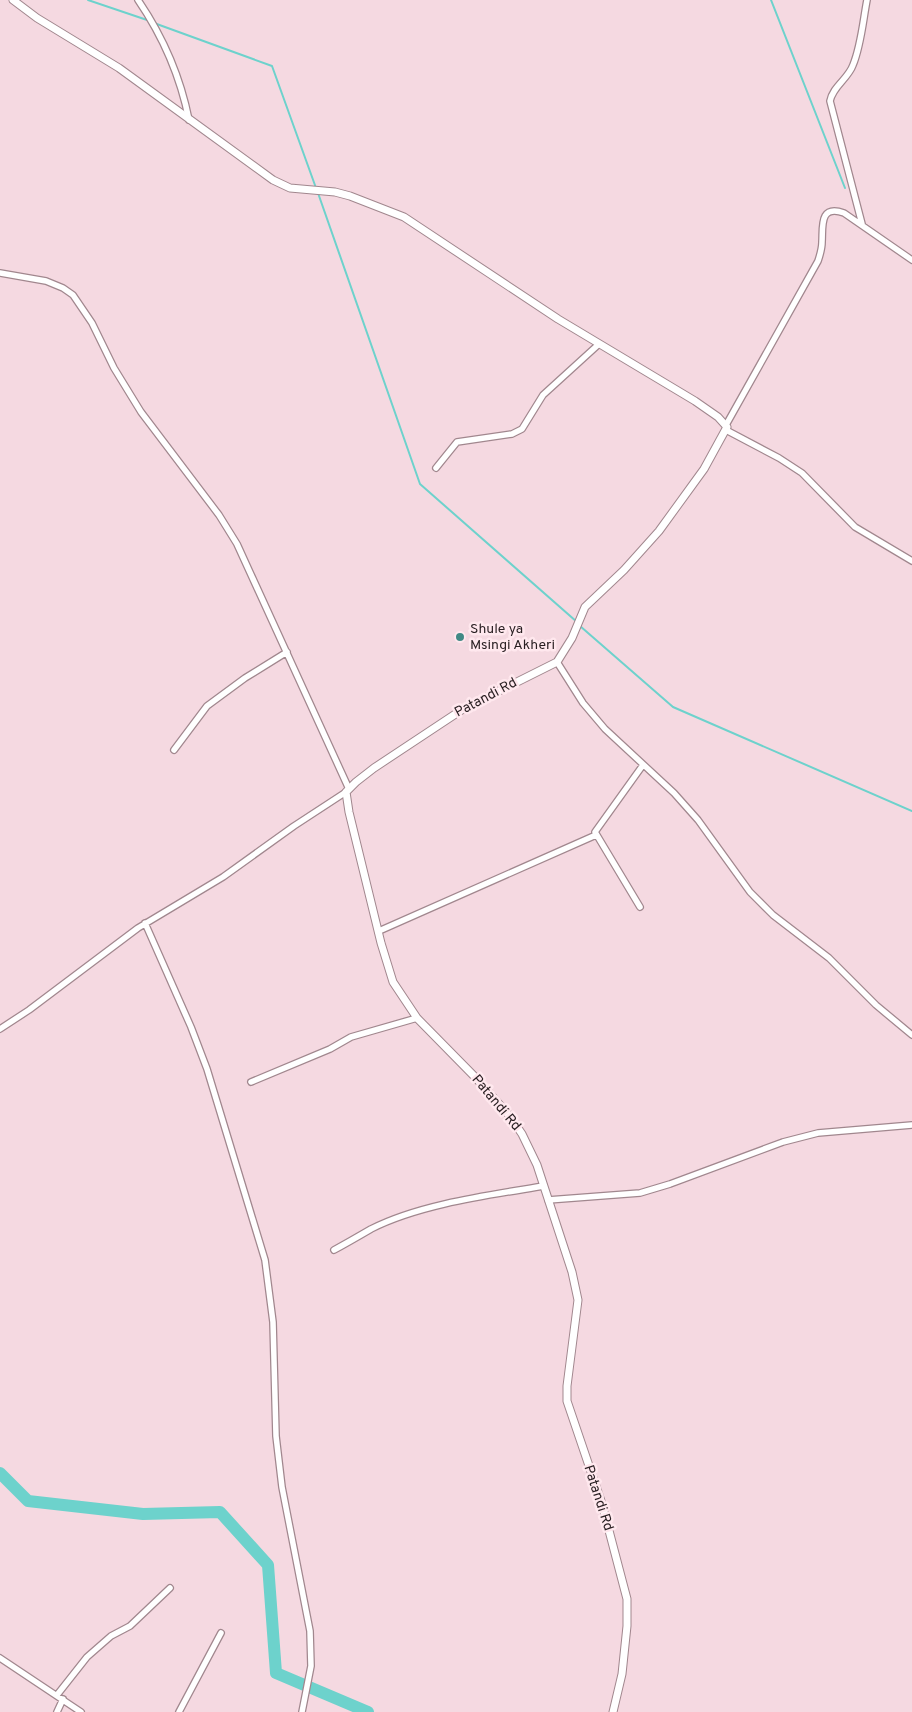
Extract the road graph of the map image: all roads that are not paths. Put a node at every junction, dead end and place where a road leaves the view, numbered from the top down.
1 (13, 0) edge
2 (138, 0) edge
3 (867, 0) edge
4 (189, 120) junction
5 (862, 224) junction
6 (912, 260) edge
7 (0, 273) edge
8 (599, 344) junction
9 (726, 428) junction
10 (436, 468) dead end
11 (912, 561) edge
12 (287, 652) junction
13 (557, 662) junction
14 (174, 750) dead end
15 (643, 765) junction
16 (348, 790) junction
17 (596, 835) junction
18 (640, 907) dead end
19 (145, 923) junction
20 (379, 931) junction
21 (417, 1018) junction
22 (0, 1029) edge
23 (912, 1035) edge
24 (251, 1082) dead end
25 (912, 1125) edge
26 (544, 1186) junction
27 (548, 1200) junction
28 (334, 1250) dead end
29 (170, 1588) dead end
30 (221, 1633) dead end
31 (0, 1658) edge
32 (60, 1697) junction
33 (57, 1712) edge
34 (81, 1712) edge
35 (179, 1712) edge
36 (302, 1712) edge
37 (612, 1712) edge

1 - 4 street
2 - 4 street
3 - 5 street
4 - 8 street
5 - 6 street
5 - 9 street
7 - 12 street
8 - 9 street
8 - 10 street
9 - 11 street
9 - 13 street
12 - 14 street
12 - 16 street
13 - 15 street
13 - 16 street, Patandi Rd
15 - 17 street
15 - 23 street
16 - 19 street
16 - 20 street, Patandi Rd
17 - 18 street
17 - 20 street
19 - 22 street
19 - 36 street
20 - 21 street, Patandi Rd
21 - 24 street
21 - 26 street, Patandi Rd
25 - 27 street
26 - 27 street, Patandi Rd
26 - 28 street
27 - 37 street, Patandi Rd
29 - 32 street
30 - 35 street
31 - 32 street
32 - 33 street
32 - 34 street

